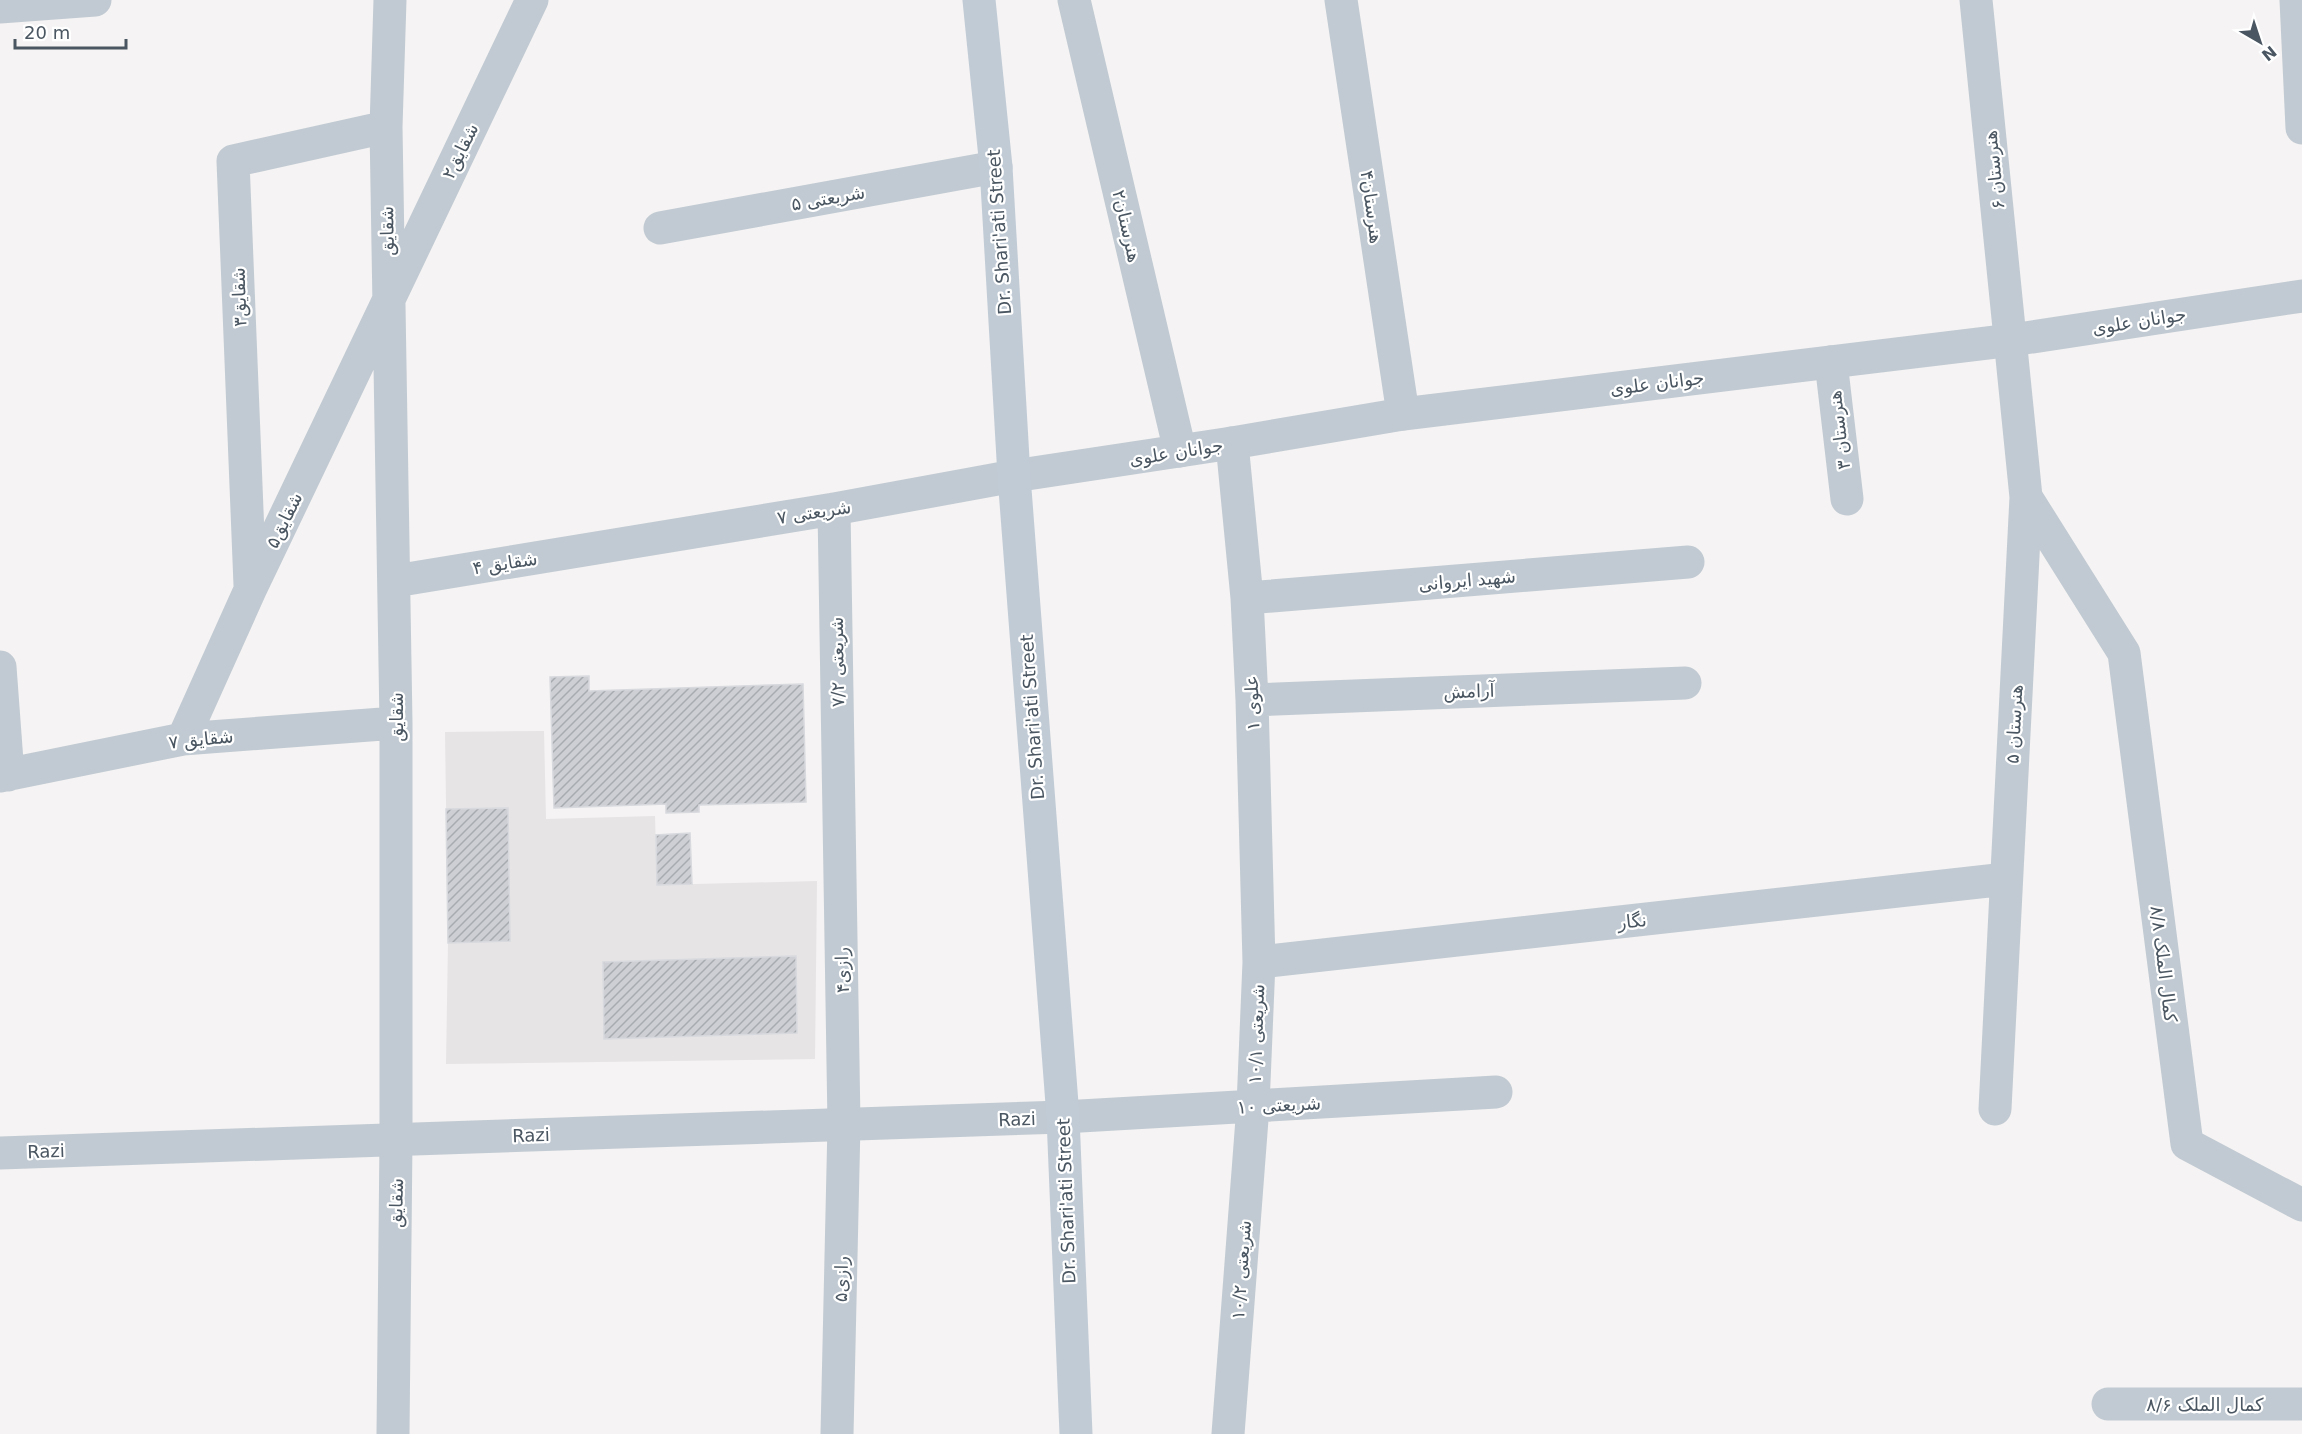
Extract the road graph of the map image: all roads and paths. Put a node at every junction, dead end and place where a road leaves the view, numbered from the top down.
1 (95, 0) edge
2 (390, 0) edge
3 (532, 0) edge
4 (979, 0) edge
5 (1074, 0) edge
6 (1341, 0) edge
7 (1976, 0) edge
8 (2296, 0) edge
9 (0, 8) edge
10 (386, 127) junction
11 (2302, 128) edge
12 (996, 167) junction
13 (660, 228) dead end
14 (2302, 296) edge
15 (388, 303) junction
16 (2012, 340) junction
17 (1831, 362) junction
18 (1403, 414) junction
19 (1232, 443) junction
20 (1180, 451) junction
21 (1014, 476) junction
22 (2026, 497) junction
23 (1847, 499) dead end
24 (834, 509) junction
25 (615, 544) joint
26 (1688, 562) dead end
27 (395, 581) junction
28 (250, 590) junction
29 (1247, 598) junction
30 (0, 667) edge
31 (1685, 683) dead end
32 (1252, 700) junction
33 (396, 723) junction
34 (183, 739) junction
35 (4, 776) edge
36 (839, 816) joint
37 (2006, 879) junction
38 (1259, 962) junction
39 (1496, 1092) dead end
40 (1253, 1106) junction
41 (1995, 1109) dead end
42 (1063, 1117) junction
43 (844, 1124) junction
44 (396, 1139) junction
45 (0, 1153) edge
46 (2302, 1205) edge
47 (2108, 1404) dead end
48 (2302, 1404) edge
49 (393, 1434) edge
50 (837, 1434) edge
51 (1076, 1434) edge
52 (1228, 1434) edge

1 - 9 street
2 - 10 street, شقایق
3 - 15 street, شقایق۲
4 - 12 main road, Dr. Shari'ati Street
5 - 20 street, هنرستان۲
6 - 18 street, هنرستان۴
7 - 16 street, هنرستان ۶
8 - 11 street
10 - 15 street, شقایق
10 - 28 street, شقایق۳
12 - 13 street, شریعتی ۵
12 - 21 main road, Dr. Shari'ati Street
14 - 16 street, جوانان علوی
15 - 27 street, شقایق
15 - 28 street, شقایق۵
16 - 17 street, جوانان علوی
16 - 22 street, هنرستان ۵
17 - 18 street, جوانان علوی
17 - 23 street, هنرستان ۳
18 - 19 street, جوانان علوی
19 - 20 street, جوانان علوی
19 - 29 street, علوی ۱
20 - 21 street, جوانان علوی
21 - 24 street, ۷ شریعتی
21 - 42 main road, Dr. Shari'ati Street
22 - 37 street, هنرستان ۵
22 - 46 street, کمال الملک ۸/۸
24 - 25 street, ۷ شریعتی
24 - 36 street, شریعتی ۷/۲
25 - 27 street, شقایق ۴
26 - 29 street, شهید ایروانی
27 - 33 street, شقایق
28 - 34 street, شقایق۵
29 - 32 street, علوی ۱
30 - 35 street
31 - 32 street, آرامش
32 - 38 street, علوی ۱
33 - 34 street, شقایق ۷
33 - 44 street, شقایق
34 - 35 street, شقایق ۷
36 - 43 street, رازی۴
37 - 38 street, نگار
37 - 41 street, هنرستان ۵
38 - 40 street, شریعتی ۱۰/۱
39 - 40 street, شریعتی ۱۰
40 - 42 street, شریعتی ۱۰
40 - 52 street, شریعتی ۱۰/۲
42 - 43 street, Razi
42 - 51 main road, Dr. Shari'ati Street
43 - 44 street, Razi
43 - 50 street, رازی۵
44 - 45 street, Razi
44 - 49 street, شقایق
47 - 48 street, کمال الملک ۸/۶

